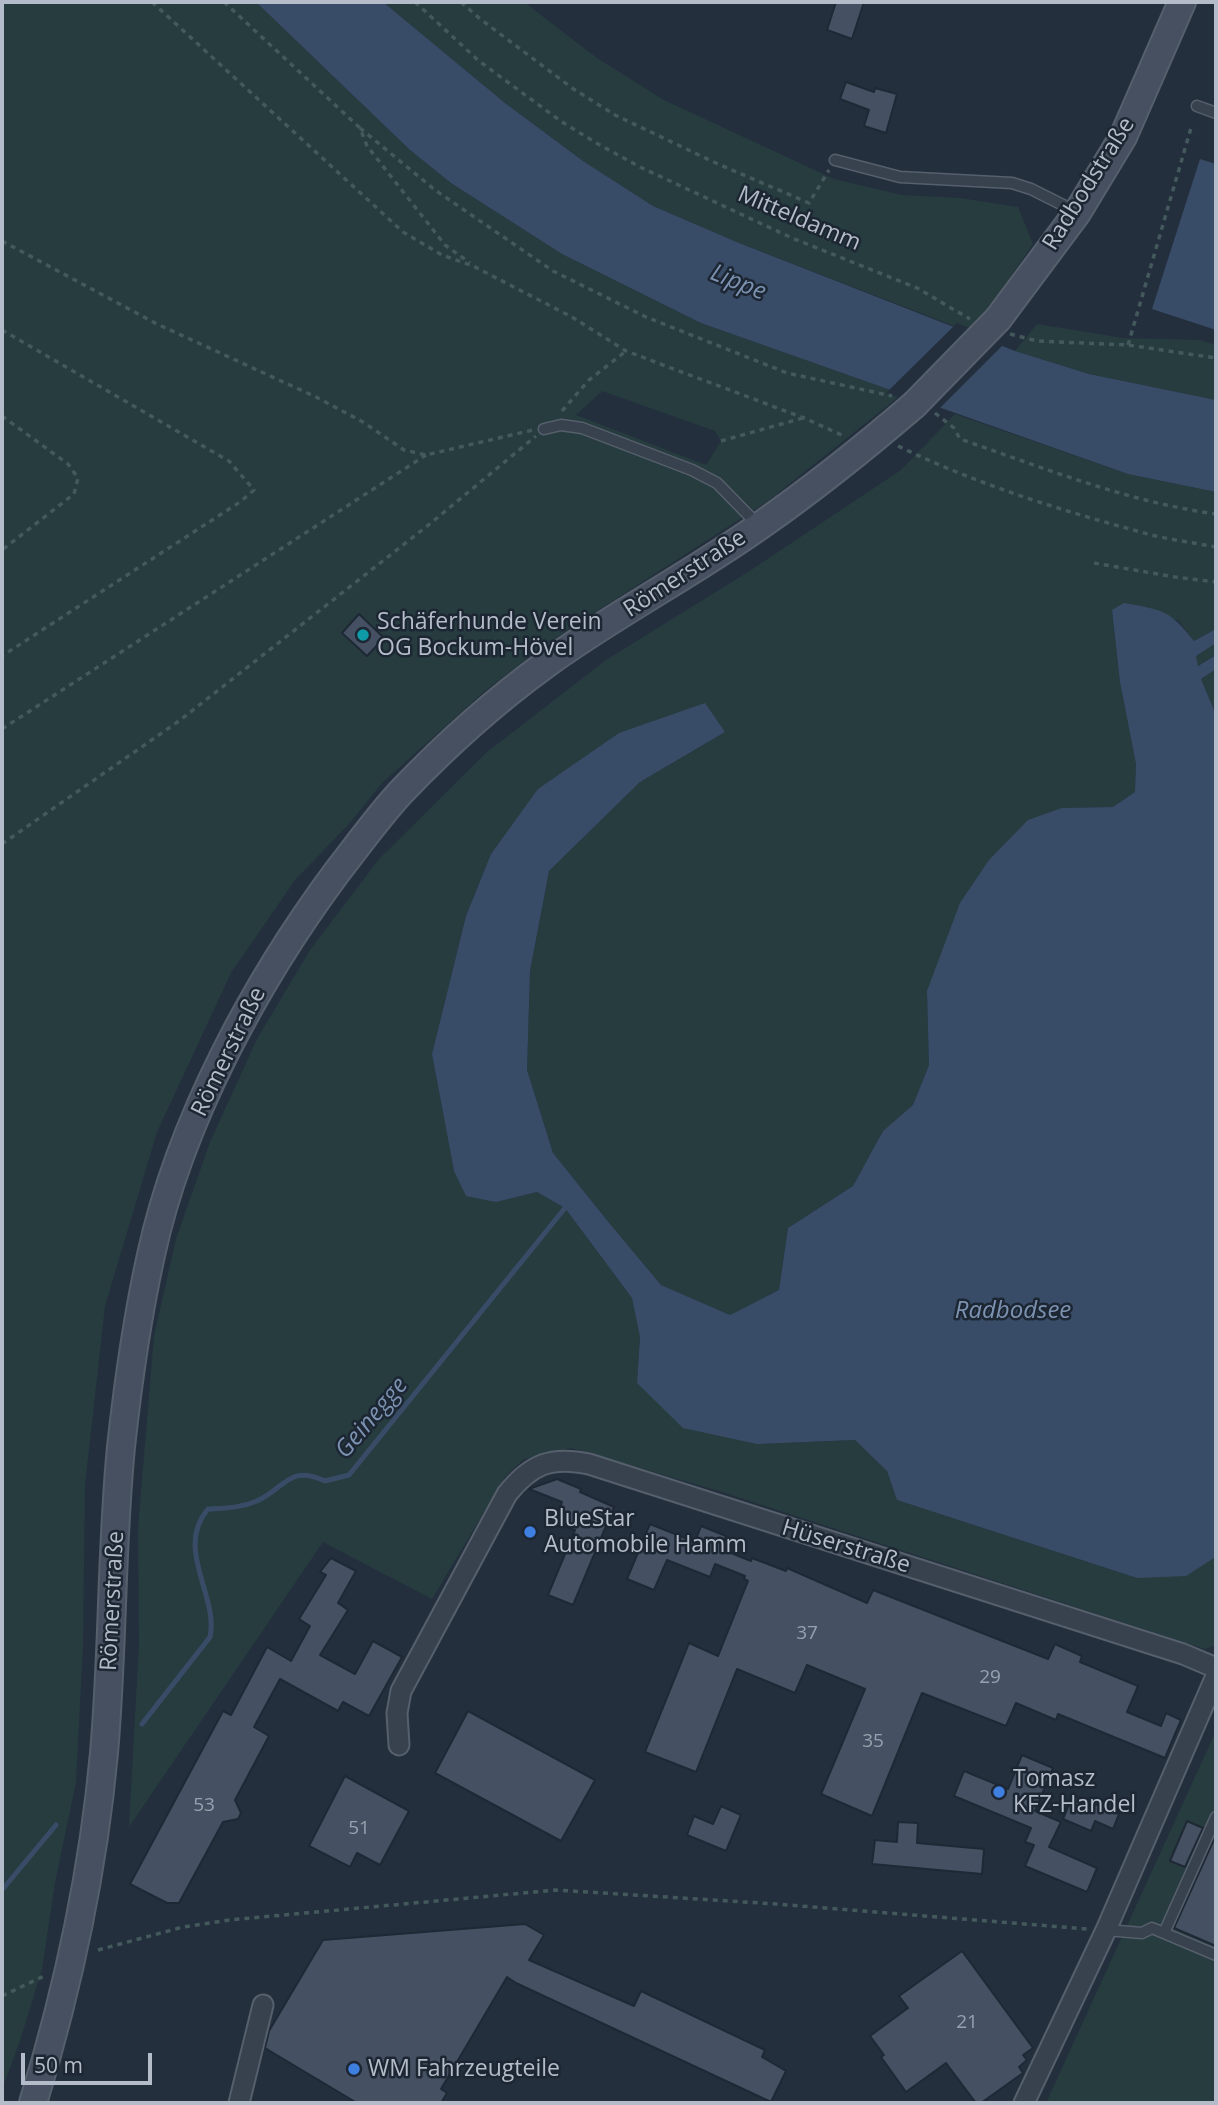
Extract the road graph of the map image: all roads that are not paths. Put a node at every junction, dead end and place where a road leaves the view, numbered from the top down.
1 (1182, 2) edge
2 (1197, 106) dead end
3 (1216, 113) edge
4 (835, 160) road end
5 (1077, 212) junction
6 (994, 324) joint
7 (544, 429) road end
8 (760, 526) junction
9 (1216, 1668) edge
10 (1216, 1676) edge
11 (399, 1745) dead end
12 (1216, 1817) edge
13 (1106, 1930) junction
14 (1164, 1933) junction
15 (1216, 1955) edge
16 (263, 2006) dead end
17 (33, 2103) edge
18 (239, 2103) edge
19 (1024, 2103) edge

1 - 5 main road, Radbodstraße
2 - 3 lane
4 - 5 lane
5 - 6 main road, Radbodstraße
6 - 8 main road, Römerstraße, bridge
7 - 8 lane
8 - 17 main road, Römerstraße
9 - 11 street, Hüserstraße
10 - 13 street
12 - 14 lane
13 - 14 lane
13 - 19 street
14 - 15 lane
16 - 18 street

